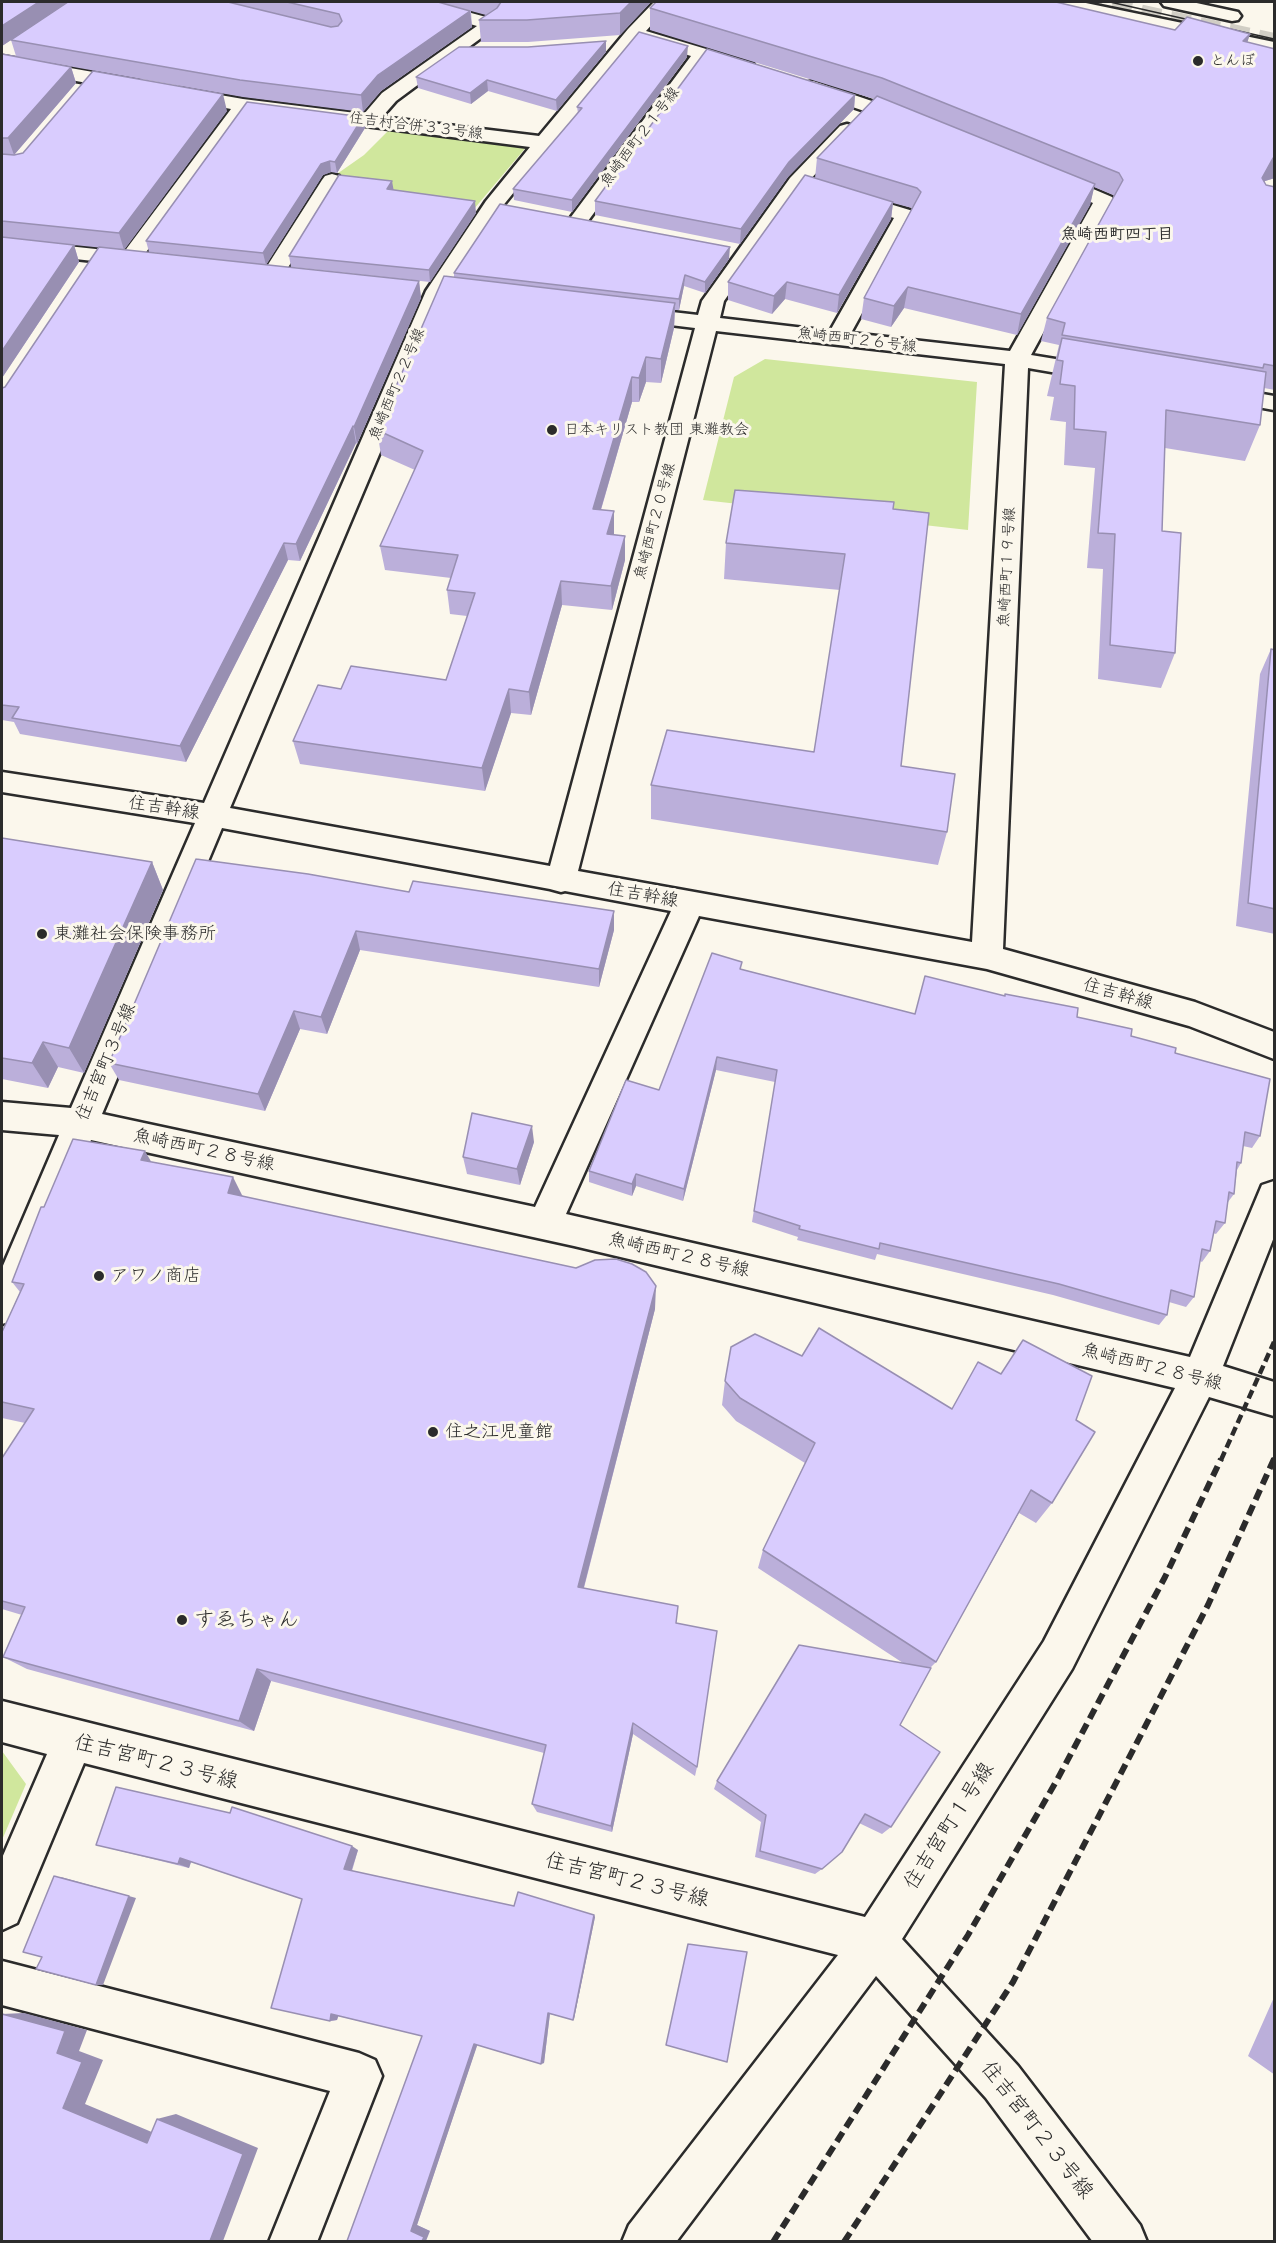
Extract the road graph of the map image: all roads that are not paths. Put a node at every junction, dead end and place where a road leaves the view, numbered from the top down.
1 (413, 2) edge
2 (663, 2) edge
3 (1058, 2) edge
4 (1170, 2) edge
5 (1251, 20) dead end
6 (622, 40) junction
7 (455, 50) junction
8 (486, 50) edge
9 (1273, 50) edge
10 (702, 54) junction
11 (5, 55) edge
12 (766, 73) edge
13 (93, 78) junction
14 (798, 82) edge
15 (79, 95) edge
16 (243, 105) junction
17 (871, 105) junction
18 (369, 120) junction
19 (928, 127) edge
20 (546, 143) junction
21 (1039, 173) edge
22 (332, 180) dead end
23 (815, 187) junction
24 (556, 217) edge
25 (578, 221) junction
26 (600, 225) edge
27 (2, 245) edge
28 (96, 256) junction
29 (130, 259) junction
30 (154, 262) edge
31 (249, 272) edge
32 (273, 274) junction
33 (83, 275) edge
34 (296, 276) edge
35 (414, 289) edge
36 (437, 291) junction
37 (460, 294) edge
38 (613, 312) edge
39 (706, 323) junction
40 (837, 338) junction
41 (1017, 359) junction
42 (1122, 377) edge
43 (1192, 389) edge
44 (1275, 403) edge
45 (2, 782) edge
46 (211, 815) junction
47 (561, 880) junction
48 (689, 904) junction
49 (987, 957) junction
50 (1275, 1046) edge
51 (2, 1116) edge
52 (80, 1123) junction
53 (1275, 1196) edge
54 (544, 1224) junction
55 (2, 1308) edge
56 (1200, 1377) junction
57 (1275, 1399) edge
58 (2, 1722) edge
59 (73, 1741) junction
60 (2, 1908) edge
61 (875, 1942) junction
62 (2, 1983) edge
63 (293, 2241) edge
64 (646, 2241) edge
65 (1123, 2241) edge

1 - 7 street
2 - 6 street, 魚崎西町２２号線
3 - 9 street
4 - 5 street
6 - 10 street
6 - 20 street, 魚崎西町２２号線
7 - 8 street
7 - 18 street
10 - 12 street
10 - 25 street, 魚崎西町２１号線
11 - 13 street, 住吉村合併３３号線
13 - 15 street
13 - 16 street, 住吉村合併３３号線
14 - 17 street
16 - 18 street, 住吉村合併３３号線
16 - 29 street
17 - 19 street
17 - 23 street, 魚崎西町２０号線
18 - 20 street, 住吉村合併３３号線
20 - 36 street, 魚崎西町２２号線
21 - 41 street, 魚崎西町１９号線
22 - 32 street
23 - 39 street, 魚崎西町２０号線
23 - 40 street
24 - 25 street
25 - 26 street
27 - 28 street
28 - 29 street
28 - 33 street
29 - 30 street
31 - 32 street
32 - 34 street
35 - 36 street
36 - 37 street
36 - 46 street, 魚崎西町２２号線
38 - 39 street, 魚崎西町２６号線
39 - 40 street, 魚崎西町２６号線
39 - 47 street, 魚崎西町２０号線
40 - 41 street, 魚崎西町２６号線
41 - 42 street, 魚崎西町２６号線
41 - 49 street, 魚崎西町１９号線
43 - 44 street
45 - 46 street, 住吉幹線
46 - 47 street, 住吉幹線
46 - 52 street, 住吉宮町３号線
47 - 48 street, 住吉幹線
48 - 49 street, 住吉幹線
48 - 54 street
49 - 50 street, 住吉幹線
51 - 52 street, 魚崎西町２８号線
52 - 54 street, 魚崎西町２８号線
52 - 55 street, 住吉宮町３号線
53 - 56 street, 住吉宮町１号線
54 - 56 street, 魚崎西町２８号線
56 - 57 street, 魚崎西町２８号線
56 - 61 street, 住吉宮町１号線
58 - 59 street, 住吉宮町２３号線
59 - 60 street
59 - 61 street, 住吉宮町２３号線
61 - 64 street, 住吉宮町１号線
61 - 65 street, 住吉宮町２３号線
62 - 63 street

